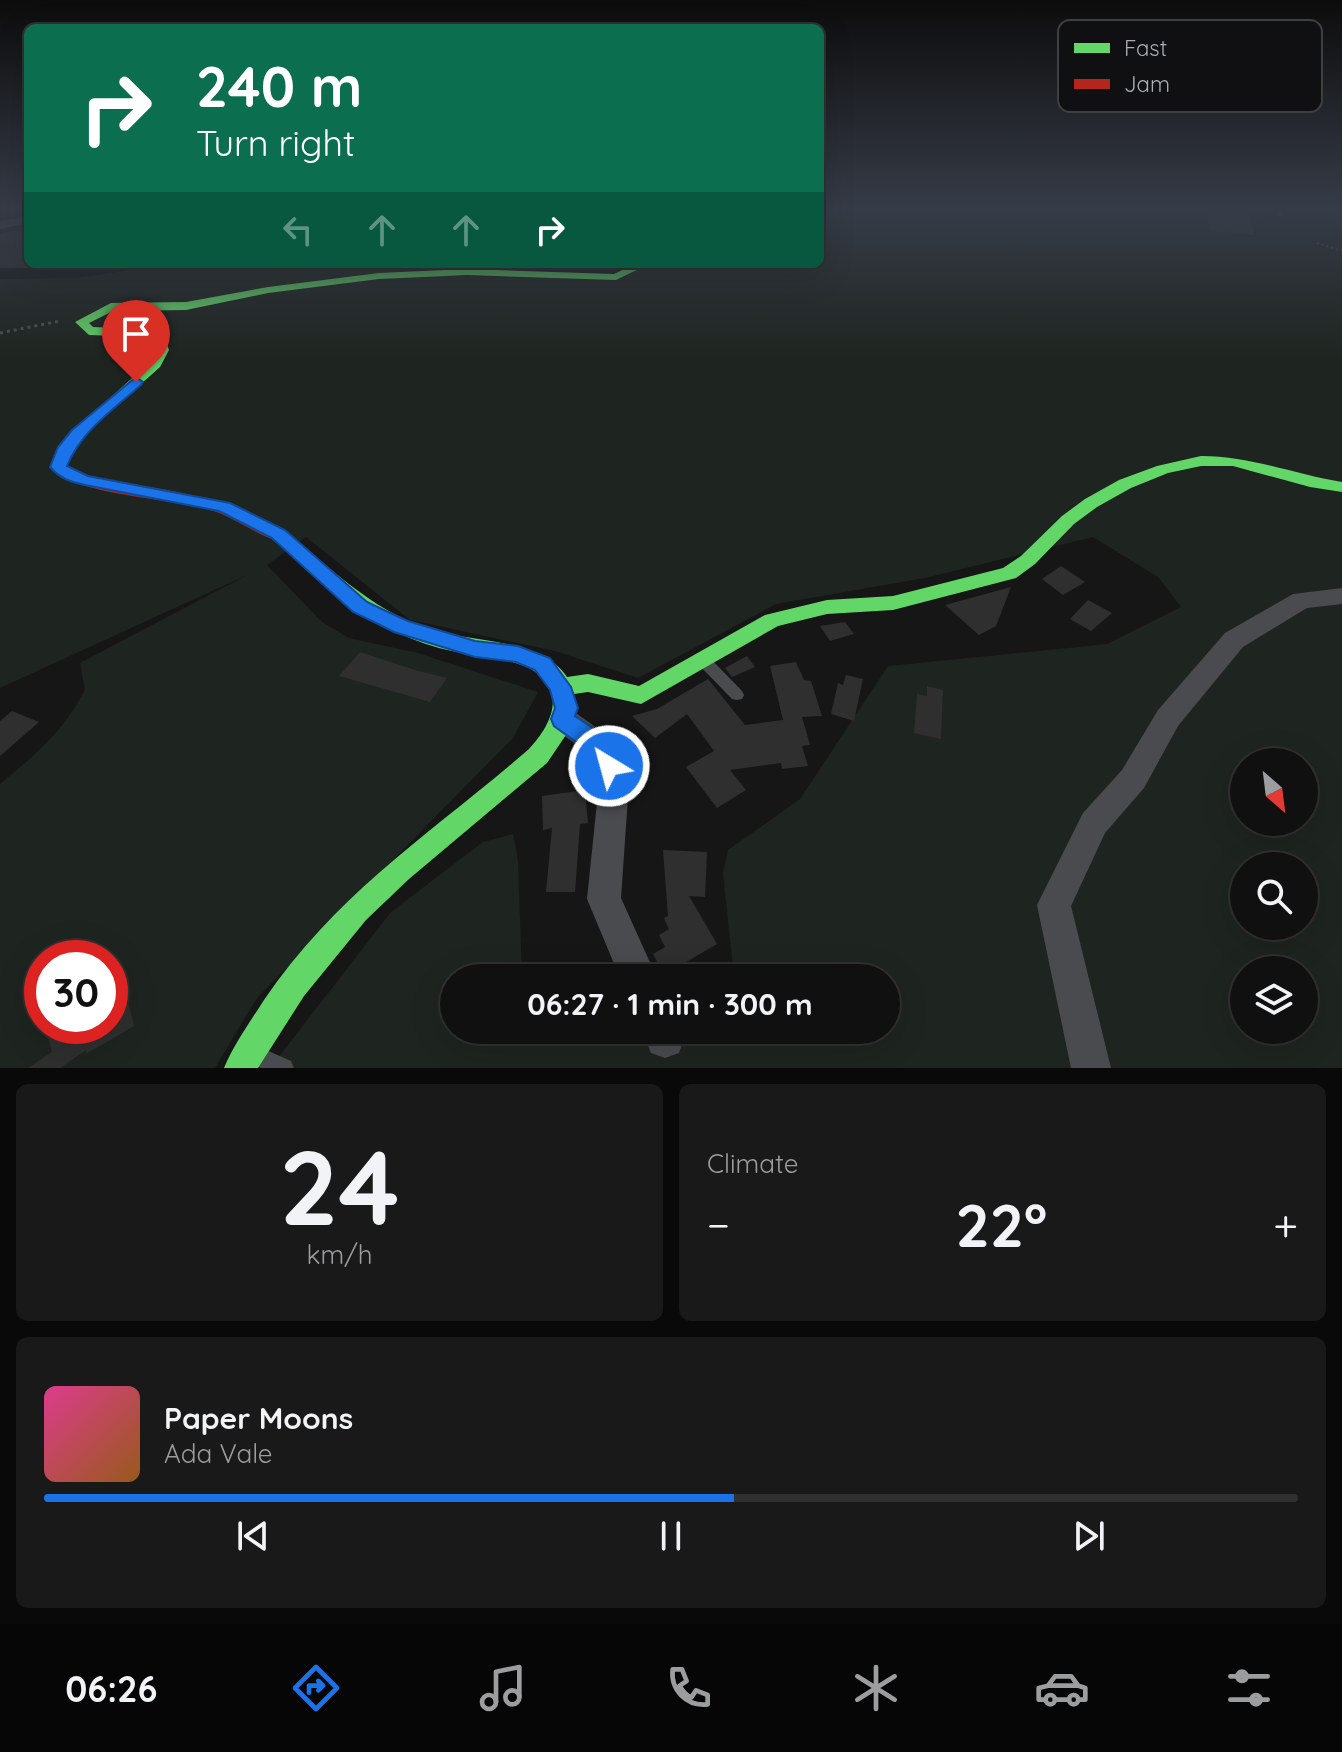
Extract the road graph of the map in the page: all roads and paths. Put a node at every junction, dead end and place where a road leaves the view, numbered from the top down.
1 (635, 268) edge
2 (86, 317) junction
3 (0, 333) edge
4 (1342, 487) edge
5 (1342, 596) edge
6 (702, 659) junction
7 (560, 687) junction
8 (737, 695) dead end
9 (563, 719) junction
10 (633, 964) edge
11 (244, 1060) edge
12 (284, 1068) edge
13 (1091, 1068) edge

1 - 2 street
2 - 3 path
2 - 7 street
4 - 6 street
5 - 13 street
6 - 7 street
6 - 8 lane
7 - 9 street
9 - 10 street
9 - 11 street
11 - 12 lane

